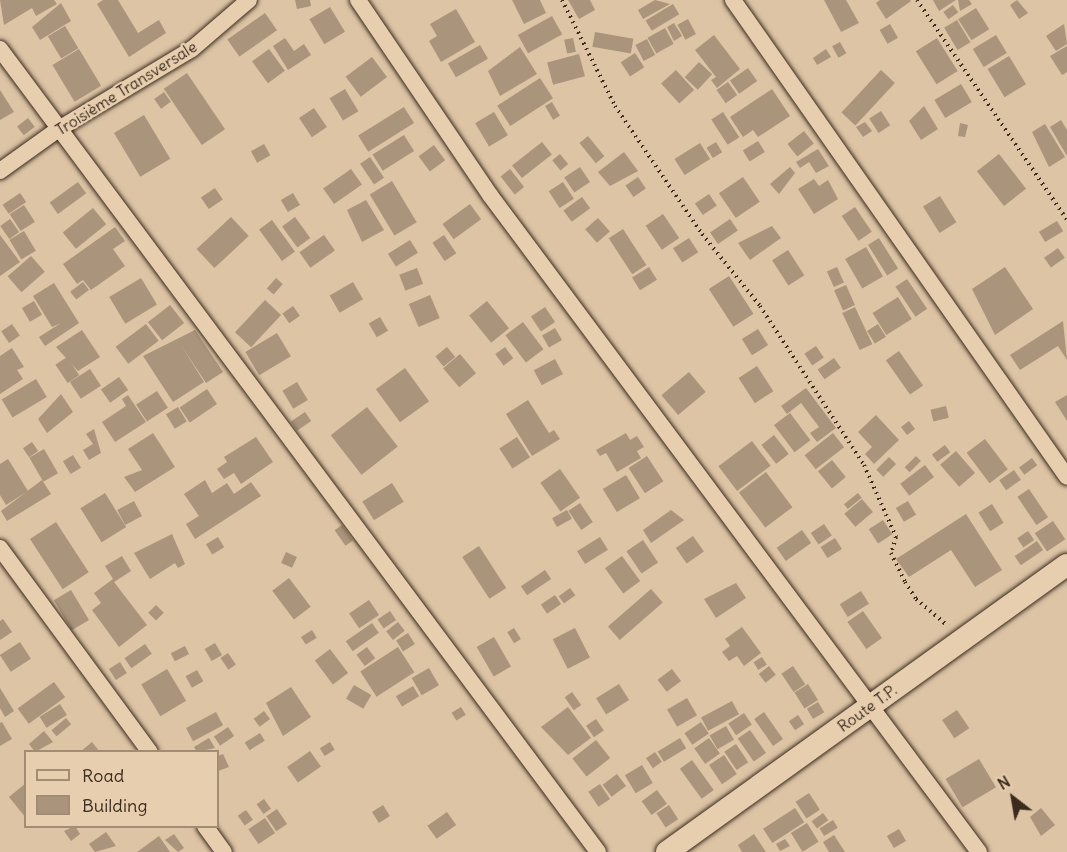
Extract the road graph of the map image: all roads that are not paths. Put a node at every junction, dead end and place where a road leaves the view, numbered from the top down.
1 (249, 0) edge
2 (358, 0) edge
3 (733, 0) edge
4 (0, 49) edge
5 (57, 130) junction
6 (0, 171) edge
7 (1067, 477) edge
8 (0, 548) edge
9 (1067, 565) edge
10 (868, 708) junction
11 (149, 750) edge
12 (206, 828) edge
13 (224, 852) edge
14 (598, 852) edge
15 (667, 852) edge
16 (979, 852) edge

1 - 5 street, Troisième Transversale
2 - 10 street
3 - 7 street
4 - 5 street
5 - 6 street, Troisième Transversale
5 - 14 street
8 - 11 street
9 - 10 street, Route T.P.
10 - 15 street, Route T.P.
10 - 16 street
12 - 13 street

